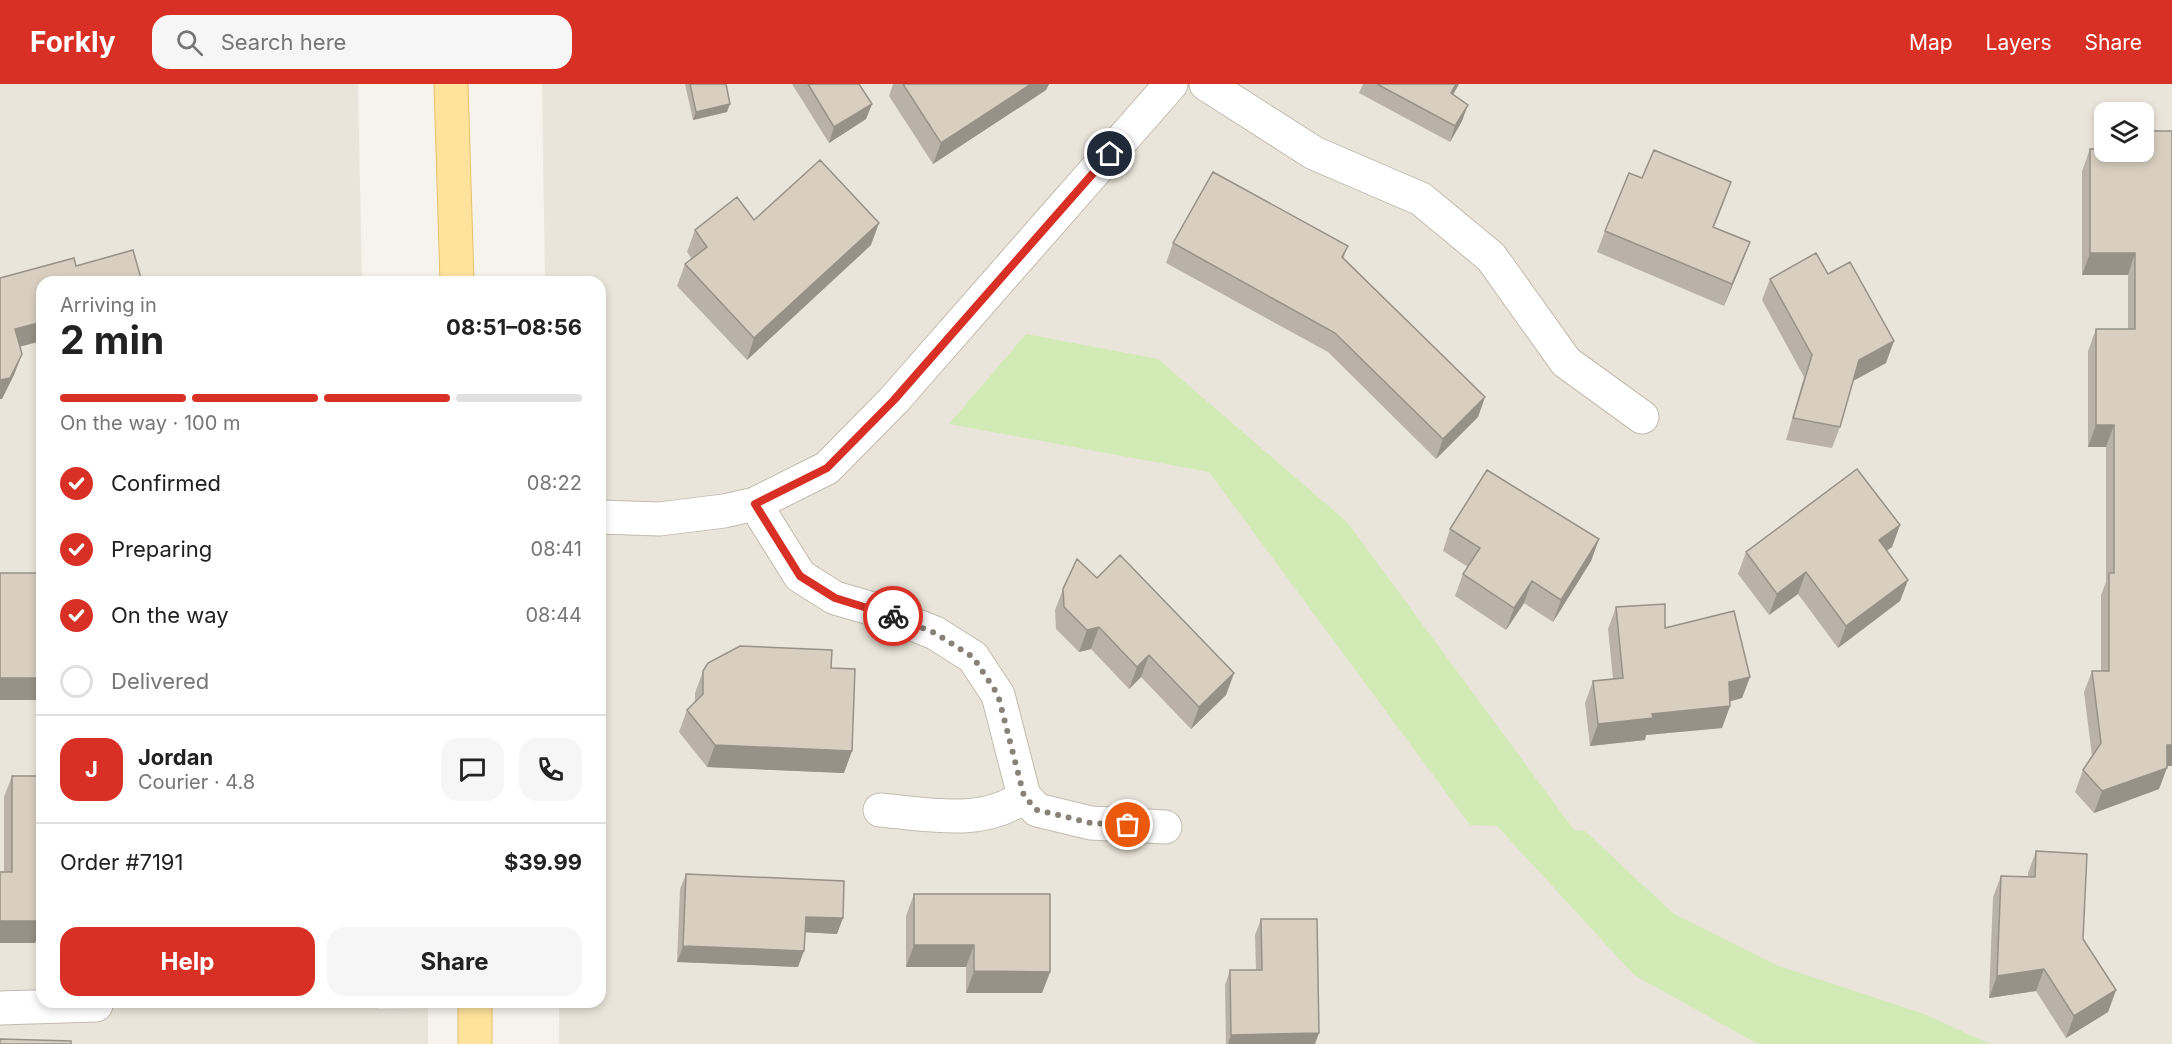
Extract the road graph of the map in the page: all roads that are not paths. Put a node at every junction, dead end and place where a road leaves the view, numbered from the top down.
1 (451, 84) edge
2 (1171, 84) edge
3 (1206, 84) edge
4 (457, 276) edge
5 (1642, 417) dead end
6 (755, 504) junction
7 (606, 517) edge
8 (1024, 796) junction
9 (880, 810) dead end
10 (1165, 827) dead end
11 (36, 1007) edge
12 (0, 1008) edge
13 (475, 1008) edge
14 (475, 1044) edge

1 - 4 main road
2 - 6 street
3 - 5 street
6 - 7 street
6 - 8 street
8 - 9 street
8 - 10 street
11 - 12 street
13 - 14 main road

